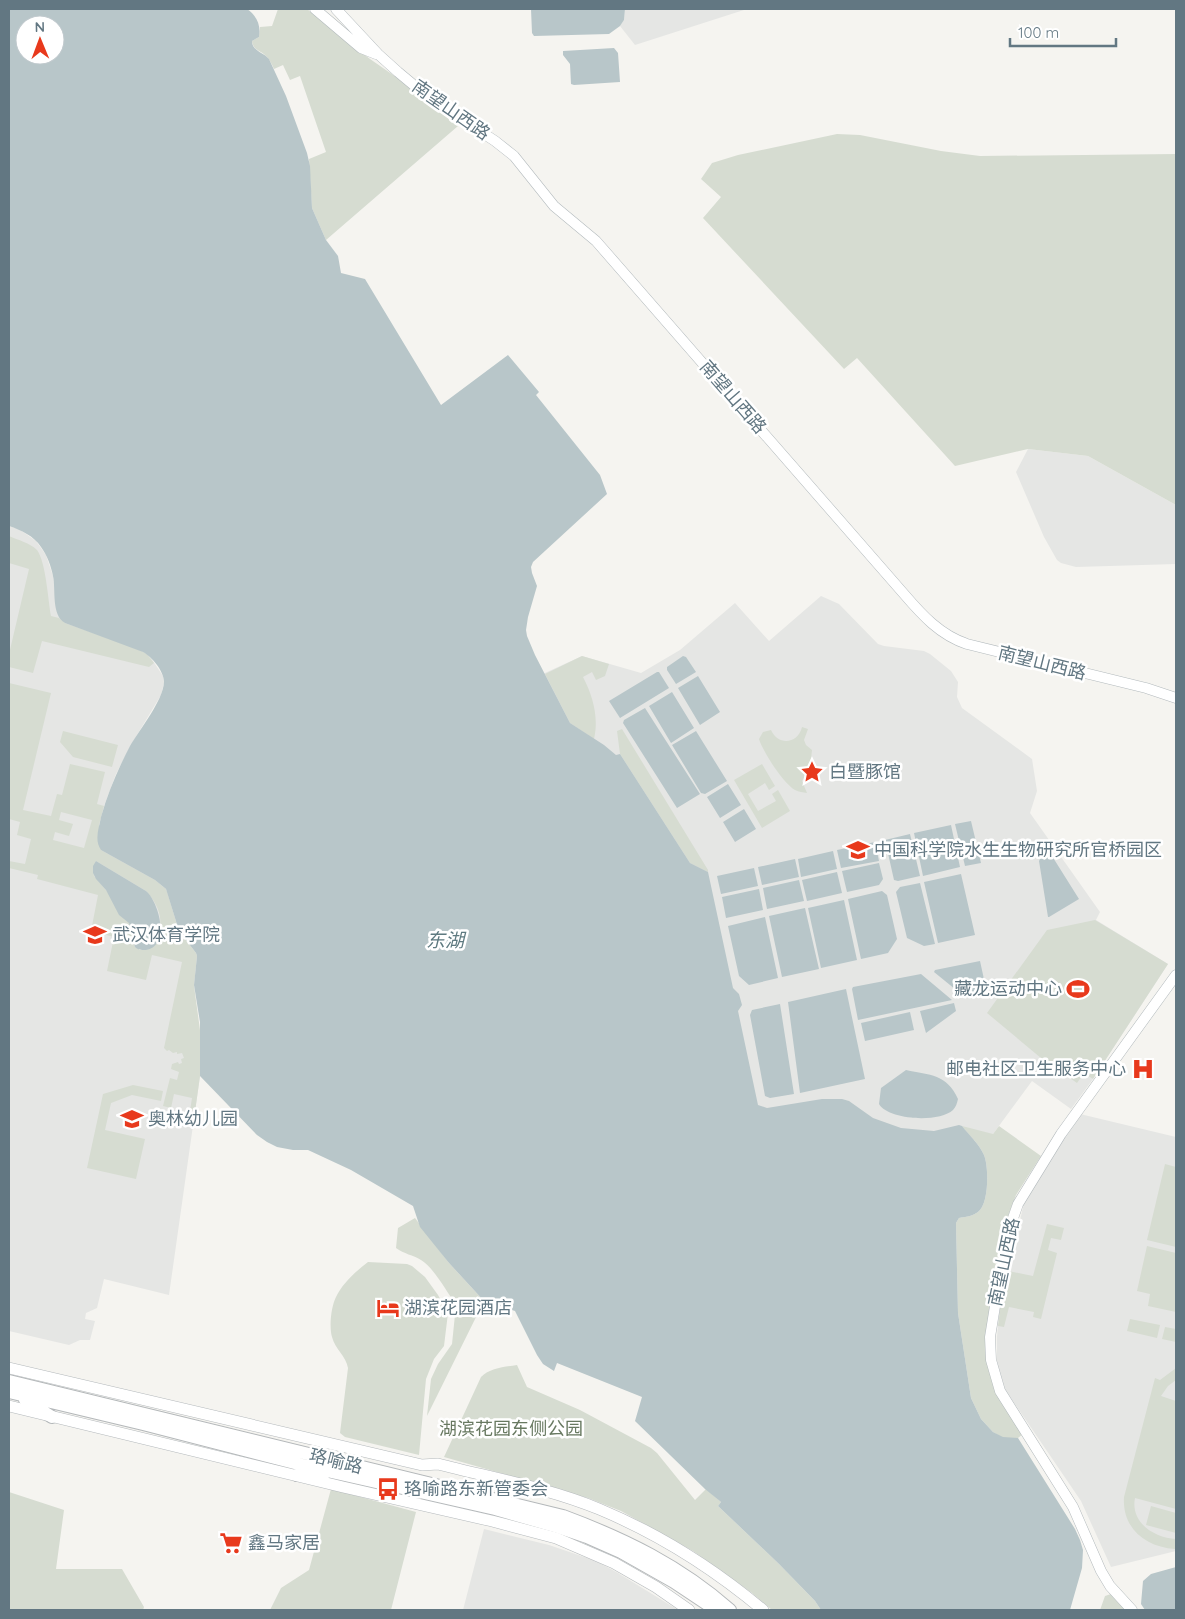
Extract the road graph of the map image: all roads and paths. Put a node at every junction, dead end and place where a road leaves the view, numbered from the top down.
1 (315, 9) edge
2 (336, 9) edge
3 (378, 54) junction
4 (1176, 698) edge
5 (1176, 975) edge
6 (9, 1368) edge
7 (9, 1381) edge
8 (11, 1393) edge
9 (9, 1406) edge
10 (52, 1417) junction
11 (341, 1474) junction
12 (297, 1475) junction
13 (689, 1610) edge
14 (716, 1610) edge
15 (730, 1610) edge
16 (763, 1610) edge
17 (1132, 1610) edge

1 - 3 street
2 - 3 street, 南望山西路
3 - 4 street, 南望山西路
5 - 17 street, 南望山西路
6 - 16 main road
7 - 15 highway, 珞喻路
8 - 10 highway
8 - 11 highway, 珞喻路
9 - 10 main road
10 - 12 main road
11 - 12 highway
11 - 14 highway, 珞喻路
12 - 13 main road

